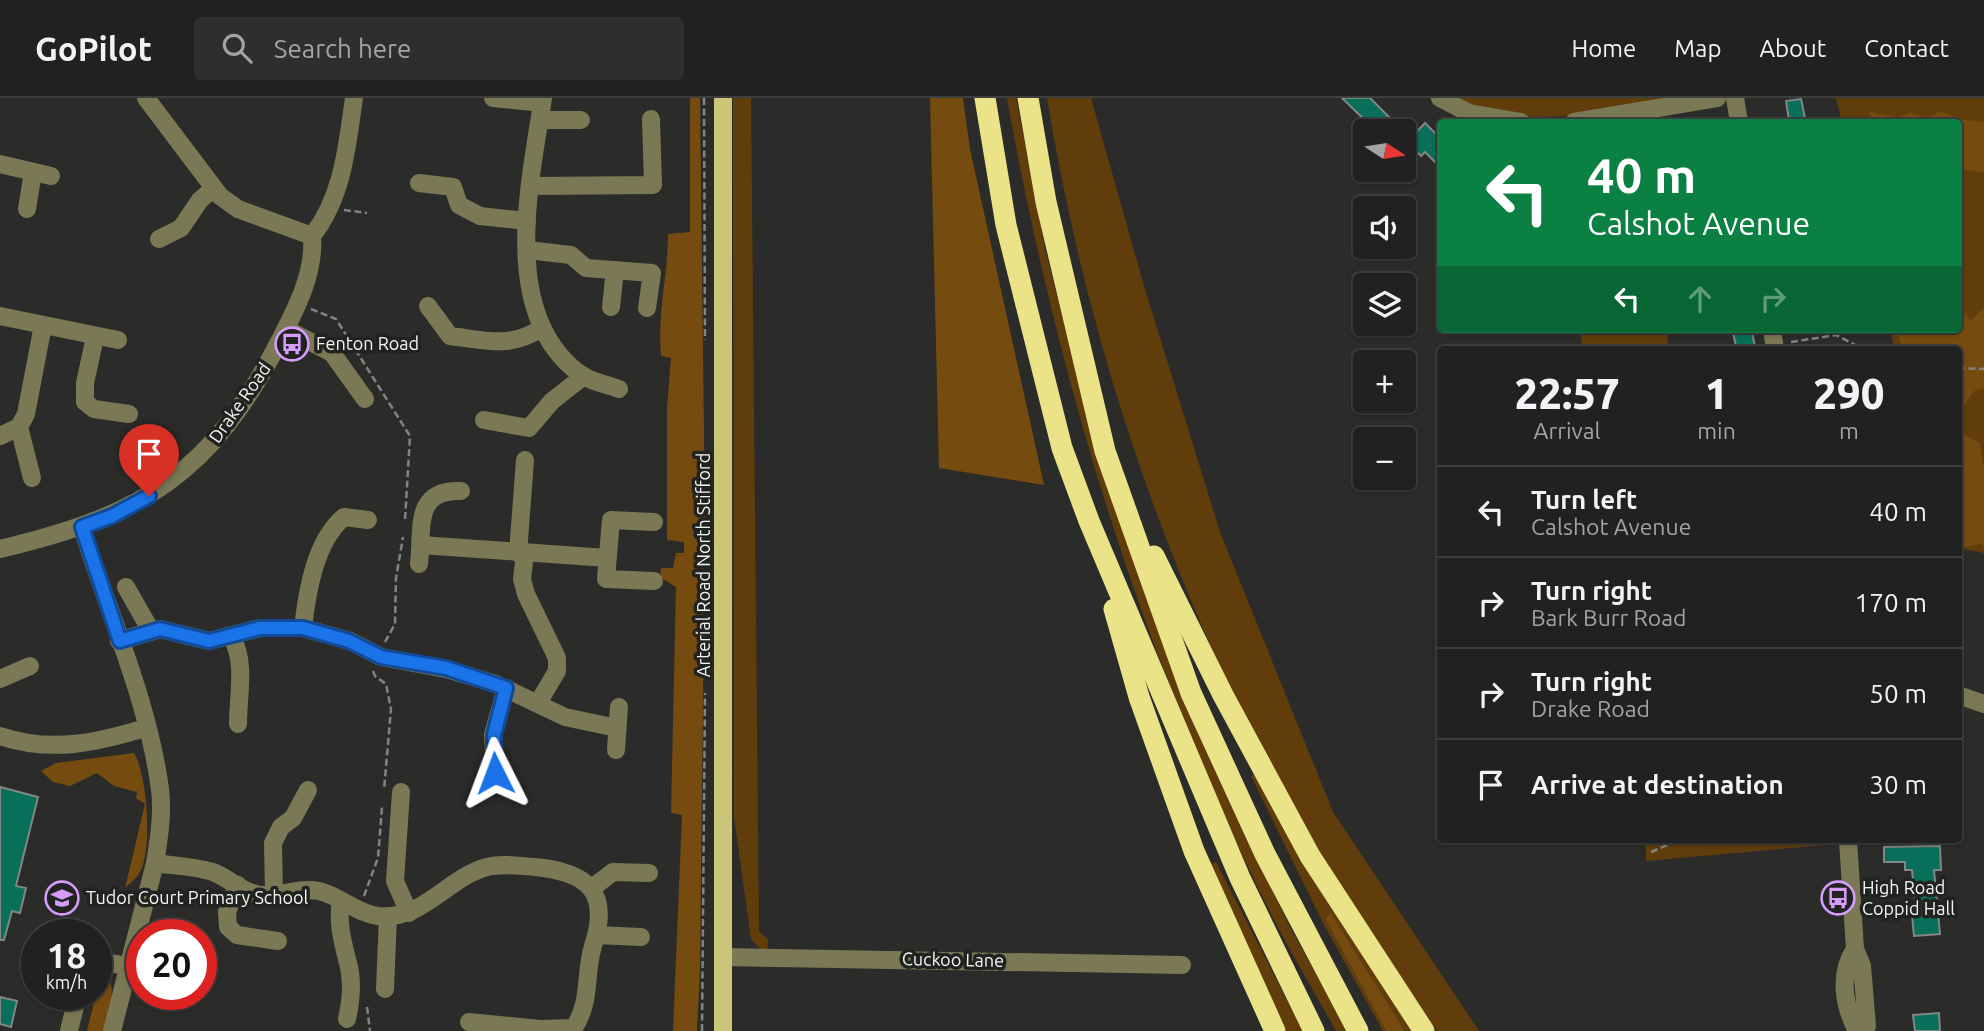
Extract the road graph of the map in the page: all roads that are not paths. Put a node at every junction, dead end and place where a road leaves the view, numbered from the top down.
1 (146, 98) edge
2 (355, 98) edge
3 (493, 98) edge
4 (723, 98) edge
5 (985, 98) edge
6 (1028, 98) edge
7 (1440, 98) edge
8 (1717, 98) edge
9 (1735, 98) edge
10 (542, 107) edge
11 (651, 119) dead end
12 (1504, 119) edge
13 (1592, 119) edge
14 (1738, 119) edge
15 (581, 120) dead end
16 (0, 164) edge
17 (33, 172) junction
18 (51, 176) dead end
19 (419, 183) dead end
20 (532, 186) junction
21 (213, 189) junction
22 (27, 209) dead end
23 (527, 221) junction
24 (312, 236) junction
25 (159, 239) dead end
26 (527, 250) junction
27 (615, 270) junction
28 (428, 306) dead end
29 (611, 307) dead end
30 (647, 308) dead end
31 (0, 316) edge
32 (43, 325) junction
33 (541, 328) junction
34 (286, 329) junction
35 (95, 337) junction
36 (118, 340) dead end
37 (584, 376) junction
38 (619, 389) dead end
39 (365, 399) dead end
40 (129, 414) dead end
41 (484, 420) dead end
42 (19, 427) junction
43 (0, 436) edge
44 (1105, 451) junction
45 (525, 460) dead end
46 (32, 478) dead end
47 (461, 491) dead end
48 (368, 520) dead end
49 (1089, 521) junction
50 (654, 522) dead end
51 (82, 527) junction
52 (421, 545) junction
53 (0, 549) edge
54 (522, 554) junction
55 (607, 558) junction
56 (419, 564) dead end
57 (654, 581) dead end
58 (126, 587) dead end
59 (303, 628) junction
60 (151, 631) junction
61 (232, 638) junction
62 (120, 641) junction
63 (30, 666) dead end
64 (0, 679) edge
65 (506, 688) junction
66 (1962, 697) edge
67 (538, 703) junction
68 (1984, 705) edge
69 (619, 707) dead end
70 (238, 724) dead end
71 (145, 728) junction
72 (617, 728) junction
73 (0, 736) edge
74 (616, 750) dead end
75 (495, 773) dead end
76 (308, 790) dead end
77 (393, 791) road end
78 (1848, 843) edge
79 (155, 863) junction
80 (649, 873) dead end
81 (237, 885) junction
82 (592, 888) junction
83 (274, 894) junction
84 (341, 902) junction
85 (409, 913) junction
86 (388, 916) junction
87 (140, 919) edge
88 (597, 935) junction
89 (641, 937) dead end
90 (278, 941) dead end
91 (724, 957) junction
92 (1182, 965) dead end
93 (126, 974) edge
94 (385, 989) dead end
95 (74, 1010) edge
96 (348, 1019) dead end
97 (469, 1023) dead end
98 (1859, 1027) edge
99 (575, 1029) edge
100 (69, 1031) edge
101 (112, 1031) edge
102 (723, 1031) edge
103 (1275, 1031) edge
104 (1314, 1031) edge
105 (1358, 1031) edge
106 (1424, 1031) edge

1 - 21 street
2 - 24 street, Drake Road
3 - 10 street
4 - 91 main road, Arterial Road North Stifford
5 - 49 highway
6 - 44 highway
7 - 12 street
8 - 13 street
9 - 14 street
10 - 15 street
10 - 20 street
11 - 20 street
16 - 17 street
17 - 18 street
17 - 22 street
19 - 23 street
20 - 23 street
21 - 24 street
21 - 25 street
23 - 26 street
24 - 34 street, Drake Road
26 - 27 street
26 - 33 street
27 - 29 street
27 - 30 street
28 - 33 street
31 - 32 street
32 - 35 street
32 - 42 street
33 - 37 street
34 - 39 street
34 - 51 street, Drake Road
35 - 36 street
35 - 40 street
37 - 38 street
37 - 41 street
42 - 43 street
42 - 46 street
44 - 105 highway
44 - 106 highway
45 - 54 street
47 - 52 street
48 - 59 street
49 - 103 highway
49 - 104 highway
50 - 55 street
51 - 53 street, Drake Road
51 - 62 street
52 - 54 street
52 - 56 street
54 - 55 street
54 - 67 street
55 - 57 street
58 - 60 street
59 - 61 street
59 - 65 street
60 - 61 street
60 - 62 street
61 - 70 street
62 - 71 street
63 - 64 street
65 - 67 street
65 - 75 street
66 - 68 street
67 - 72 street
69 - 72 street
71 - 73 street
71 - 79 street
72 - 74 street
76 - 83 street
77 - 85 street
78 - 98 street
79 - 81 street
79 - 87 street
80 - 82 street
81 - 83 street
81 - 90 street
82 - 85 street
82 - 88 street
83 - 84 street
84 - 86 street
84 - 96 street
85 - 86 street
86 - 94 street
88 - 89 street
88 - 99 street
91 - 92 street, Cuckoo Lane
91 - 102 main road, Arterial Road North Stifford
93 - 101 street
95 - 100 street
97 - 99 street

